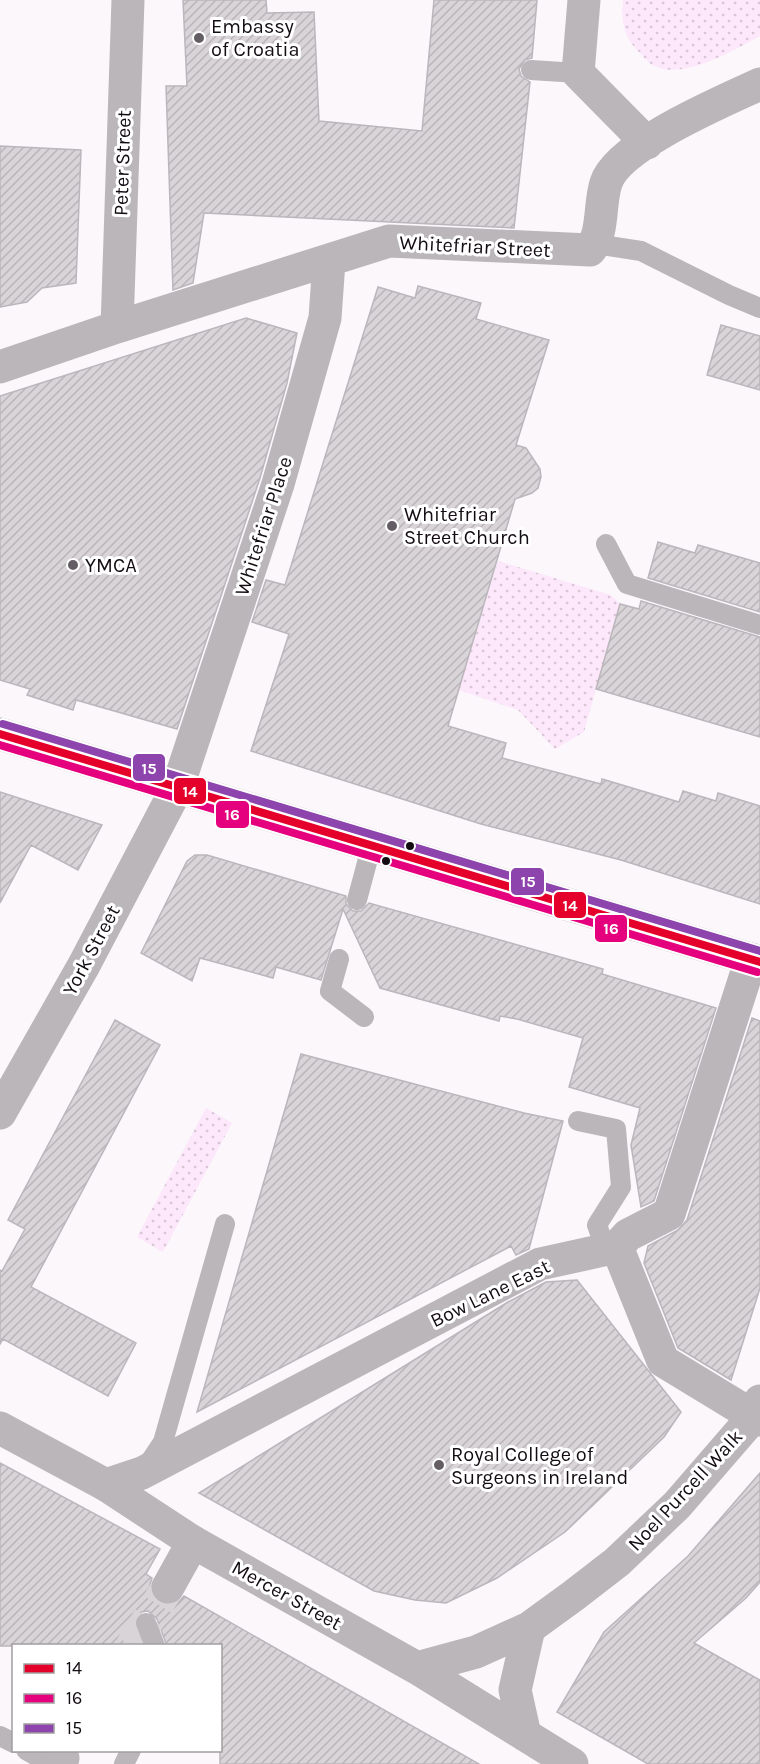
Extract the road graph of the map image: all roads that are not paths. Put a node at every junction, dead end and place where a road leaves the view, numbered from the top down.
1 (128, 0) edge
2 (584, 0) edge
3 (531, 70) dead end
4 (578, 73) junction
5 (760, 84) edge
6 (647, 143) junction
7 (595, 244) junction
8 (329, 261) junction
9 (760, 308) edge
10 (117, 327) junction
11 (0, 367) edge
12 (606, 544) dead end
13 (760, 625) edge
14 (0, 734) edge
15 (178, 786) junction
16 (372, 844) junction
17 (357, 900) dead end
18 (339, 959) dead end
19 (756, 961) edge
20 (364, 1017) dead end
21 (0, 1113) edge
22 (578, 1121) dead end
23 (225, 1224) dead end
24 (611, 1247) junction
25 (758, 1412) edge
26 (0, 1428) edge
27 (142, 1473) junction
28 (105, 1485) junction
29 (194, 1542) junction
30 (168, 1587) tunnel mouth
31 (146, 1623) dead end
32 (529, 1628) junction
33 (154, 1644) edge
34 (417, 1668) junction
35 (525, 1736) junction
36 (32, 1752) edge
37 (58, 1762) edge
38 (572, 1764) edge

1 - 10 street, Peter Street
2 - 4 street
3 - 4 lane
4 - 6 street
5 - 6 street
6 - 7 street
7 - 8 street, Whitefriar Street
7 - 9 lane
8 - 10 street, Whitefriar Street
8 - 15 street, Whitefriar Place
10 - 11 street, Whitefriar Street
12 - 13 lane
14 - 15 main road
15 - 16 main road
15 - 21 street, York Street
16 - 17 lane
16 - 19 main road
18 - 20 lane
19 - 24 street, Bow Lane East
22 - 24 lane
23 - 27 lane
24 - 25 street
24 - 27 street, Bow Lane East
25 - 32 street, Noel Purcell Walk
26 - 28 street, Mercer Street
27 - 28 street, Bow Lane East
28 - 29 street, Mercer Street
29 - 30 street
29 - 34 street, Mercer Street
31 - 33 lane
32 - 34 street, Noel Purcell Walk
32 - 35 street
34 - 35 street, Mercer Street
35 - 38 street, Mercer Street
36 - 37 lane

